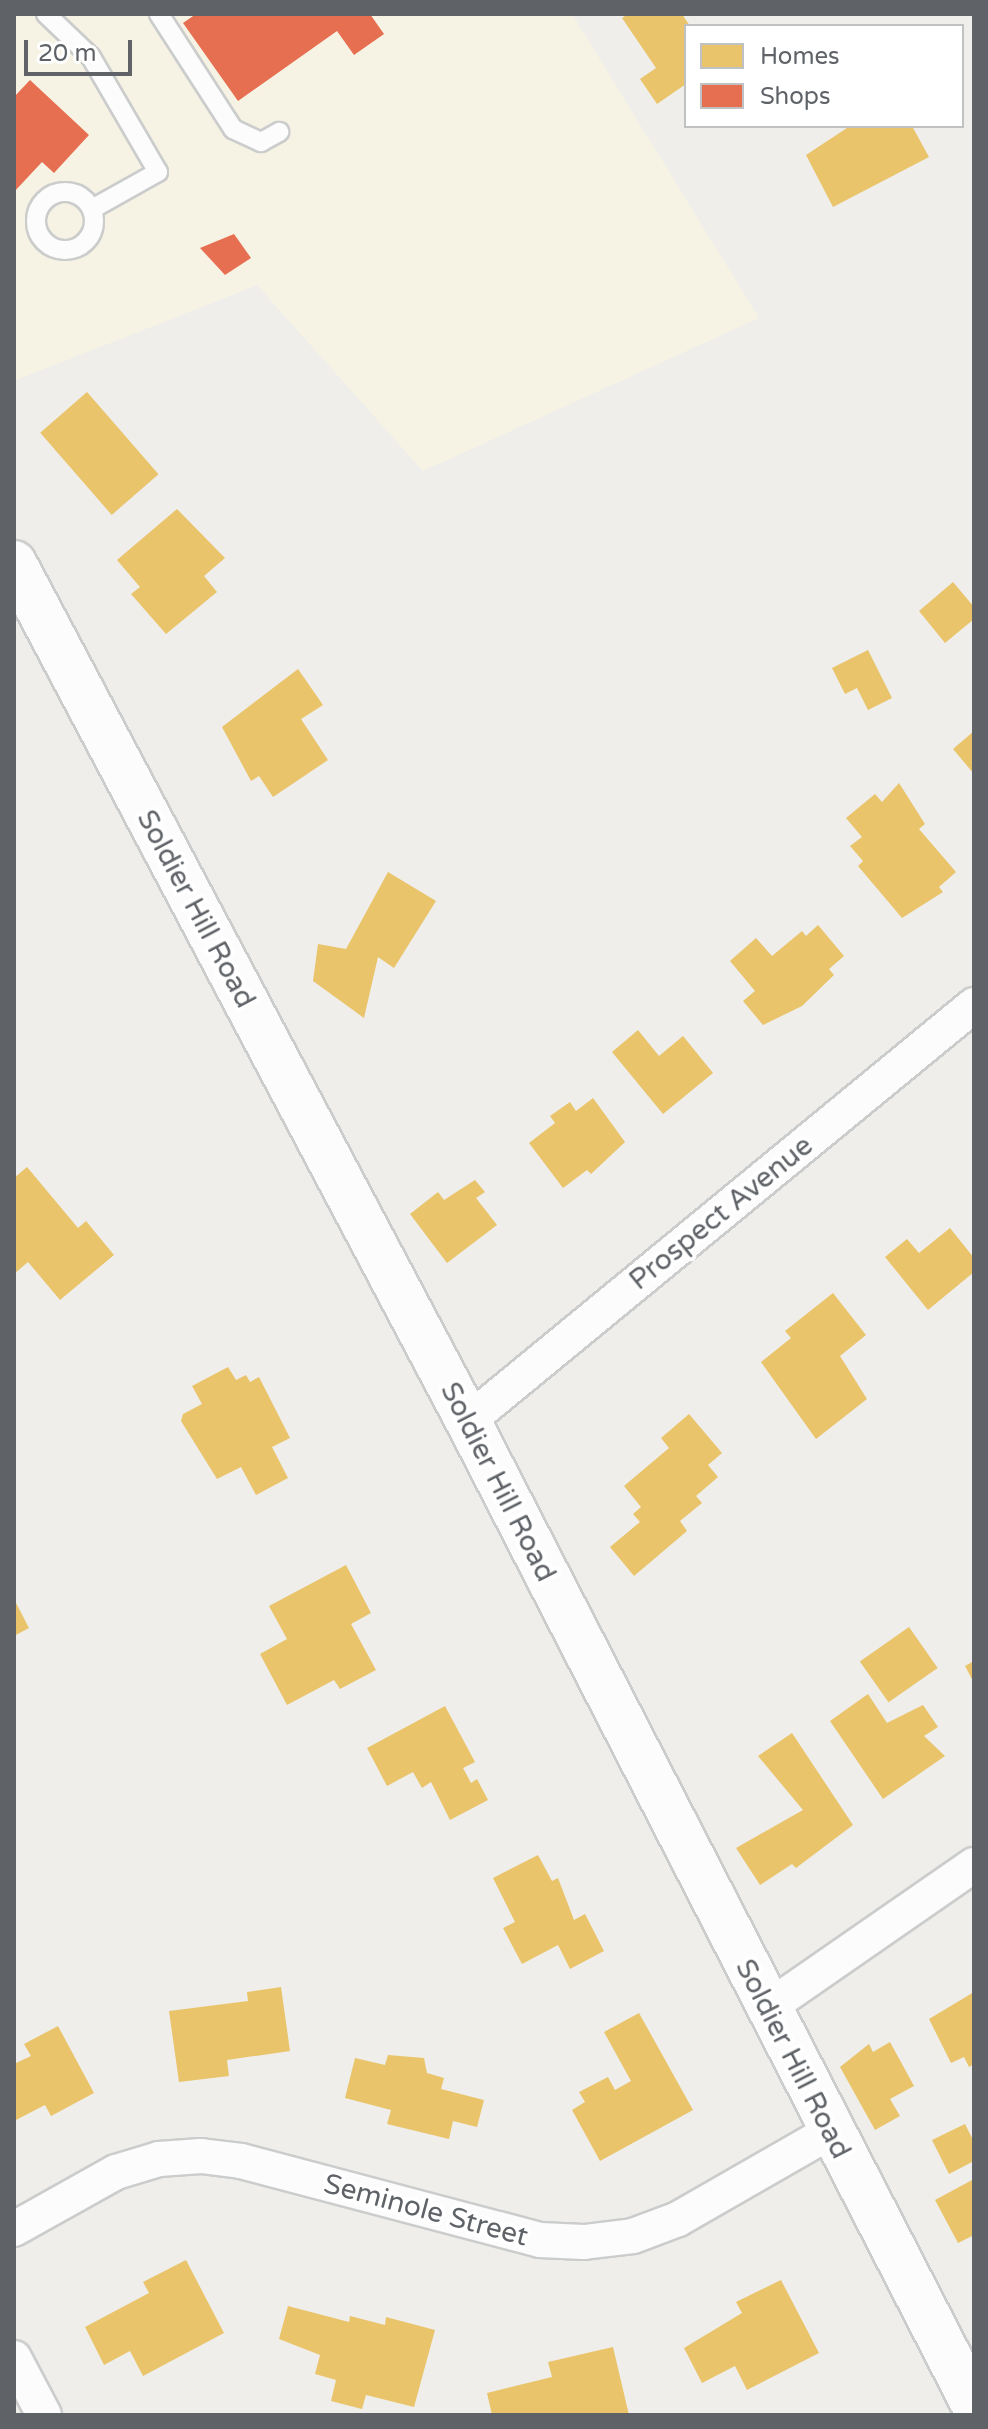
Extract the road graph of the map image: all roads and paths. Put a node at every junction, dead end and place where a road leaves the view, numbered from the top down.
1 (46, 14) edge
2 (159, 14) edge
3 (279, 132) dead end
4 (92, 209) dead end
5 (14, 563) edge
6 (974, 1005) edge
7 (468, 1421) junction
8 (974, 1865) edge
9 (766, 2009) junction
10 (830, 2132) junction
11 (14, 2229) edge
12 (14, 2358) edge
13 (974, 2405) edge
14 (44, 2415) edge

1 - 4 lane
2 - 3 lane
5 - 7 street, Soldier Hill Road
6 - 7 street, Prospect Avenue
7 - 9 street, Soldier Hill Road
8 - 9 street
9 - 10 street, Soldier Hill Road
10 - 11 street, Seminole Street
10 - 13 street, Soldier Hill Road
12 - 14 street

